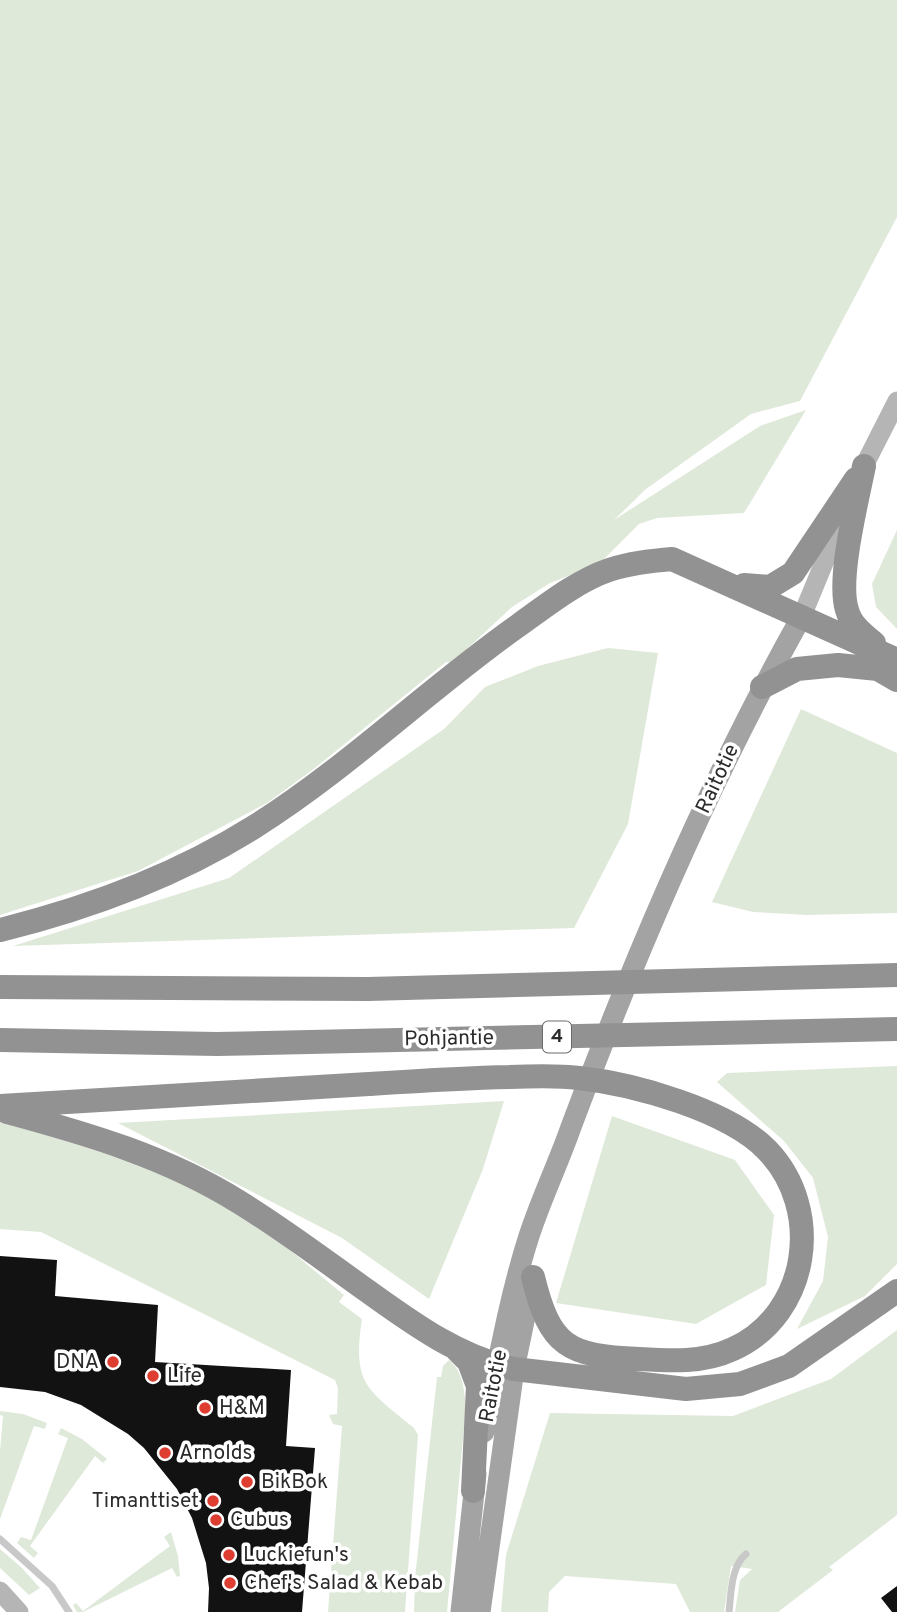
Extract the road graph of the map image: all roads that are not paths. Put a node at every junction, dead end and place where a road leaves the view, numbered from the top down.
1 (897, 401) edge
2 (864, 466) junction
3 (728, 583) junction
4 (802, 616) junction
5 (891, 656) edge
6 (897, 680) edge
7 (762, 687) junction
8 (0, 930) edge
9 (897, 958) edge
10 (897, 975) edge
11 (792, 979) junction
12 (0, 987) edge
13 (897, 1029) edge
14 (0, 1040) edge
15 (0, 1108) edge
16 (557, 1166) junction
17 (533, 1277) junction
18 (897, 1291) edge
19 (458, 1351) junction
20 (506, 1367) junction
21 (473, 1491) junction
22 (0, 1539) edge
23 (746, 1555) dead end
24 (0, 1591) edge
25 (19, 1612) edge
26 (68, 1612) edge
27 (461, 1612) edge
28 (481, 1612) edge
29 (729, 1612) edge

1 - 2 main road, Raitotie
2 - 3 highway
2 - 4 main road, Raitotie
2 - 5 highway
3 - 4 highway
3 - 8 highway
4 - 5 highway
4 - 7 main road, Raitotie
6 - 7 highway
7 - 16 main road, Raitotie
9 - 11 highway
10 - 11 highway
11 - 12 highway
13 - 14 highway, Pohjantie / 4
15 - 17 highway
15 - 19 highway
16 - 17 main road, Raitotie
16 - 20 main road, Raitotie
17 - 20 main road, Raitotie
18 - 20 highway
19 - 20 highway
19 - 21 highway
20 - 21 main road, Raitotie
20 - 28 main road, Raitotie
21 - 27 main road, Raitotie
22 - 26 lane
23 - 29 lane
24 - 25 main road

